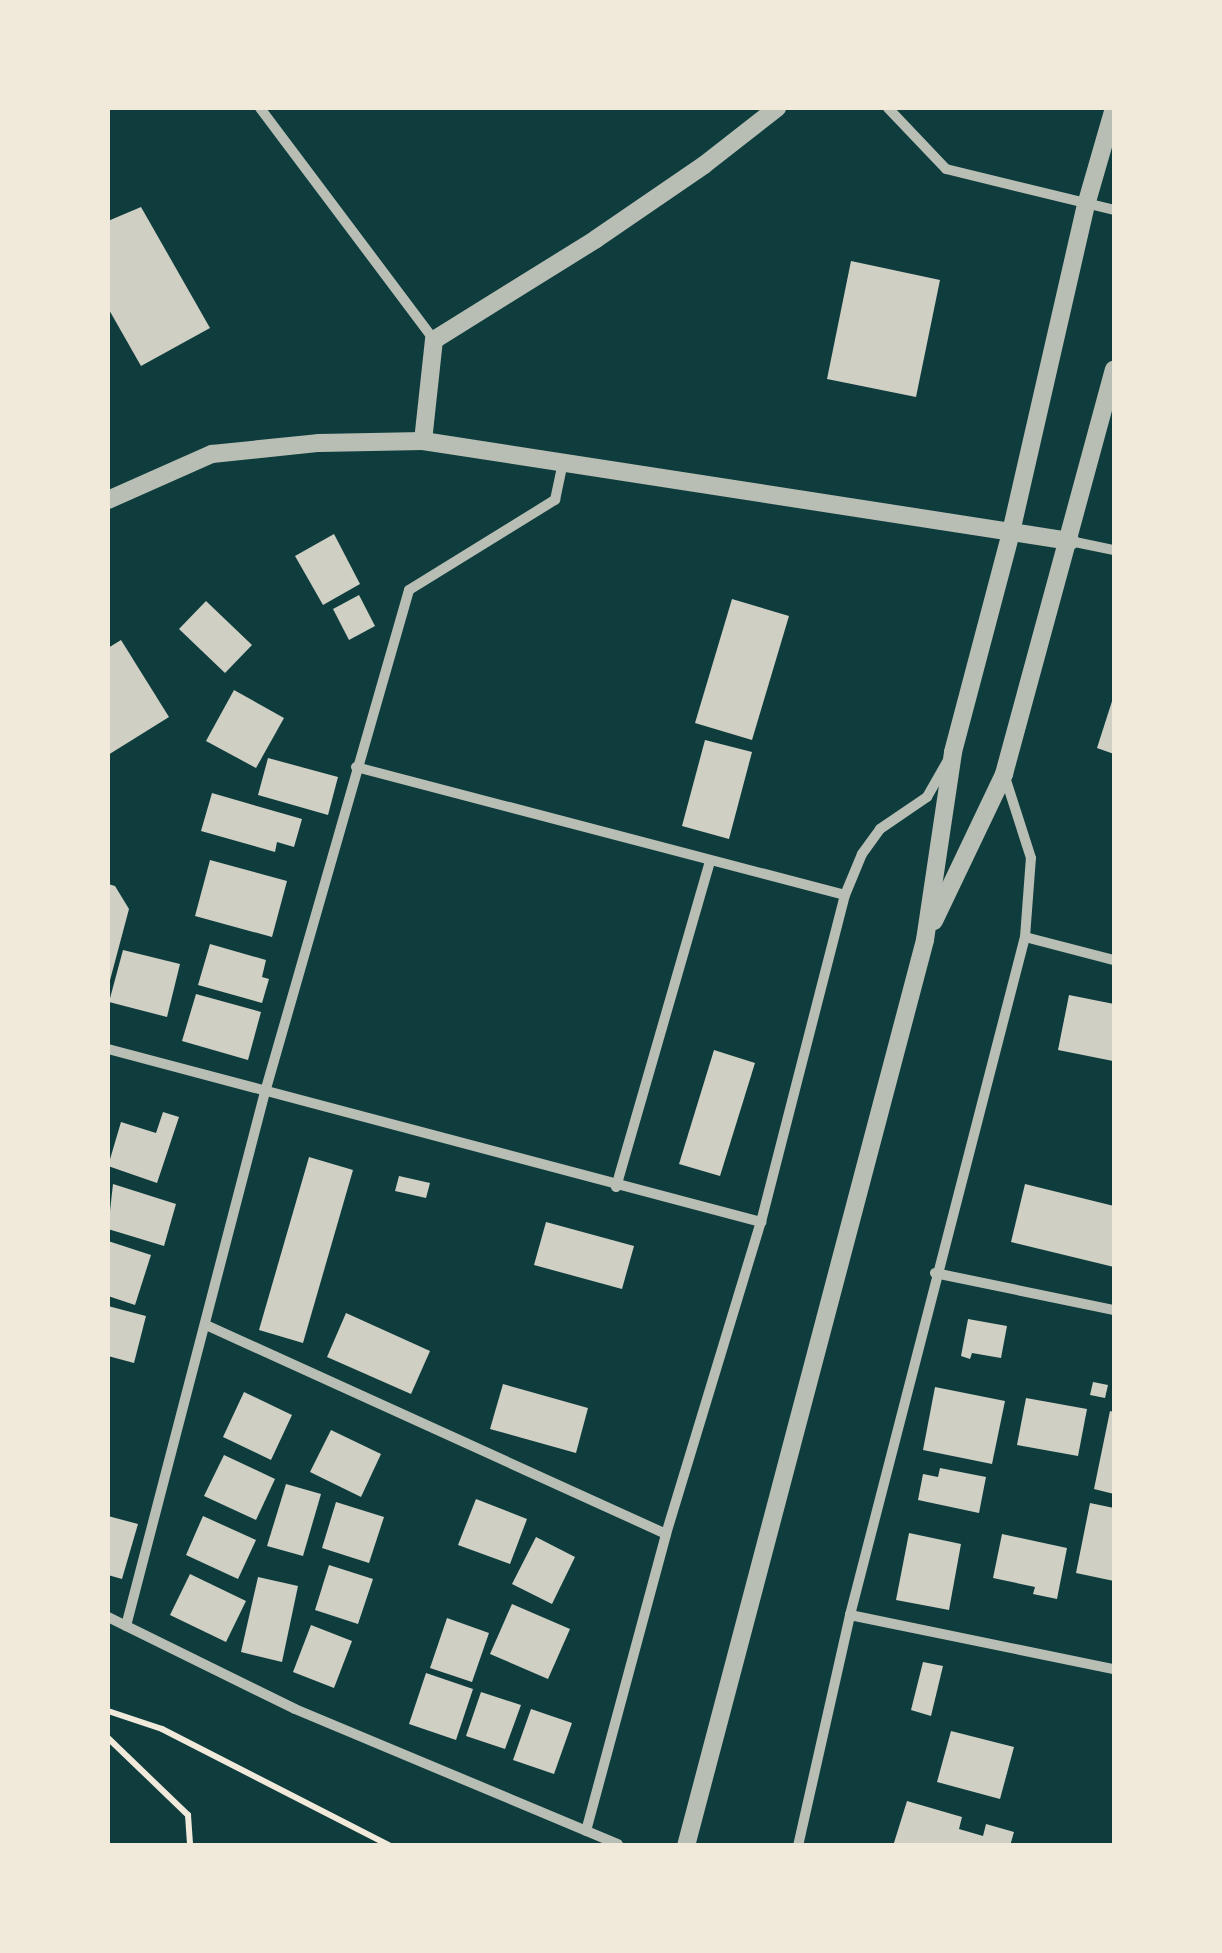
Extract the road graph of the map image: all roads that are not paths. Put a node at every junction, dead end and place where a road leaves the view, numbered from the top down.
1 (260, 108) edge
2 (777, 108) edge
3 (888, 108) edge
4 (1114, 108) edge
5 (1086, 204) junction
6 (1114, 210) edge
7 (434, 340) junction
8 (1114, 370) edge
9 (422, 441) junction
10 (562, 463) junction
11 (108, 500) edge
12 (1012, 532) junction
13 (1070, 541) junction
14 (1114, 550) edge
15 (953, 752) junction
16 (356, 768) junction
17 (1004, 774) junction
18 (710, 862) junction
19 (845, 895) junction
20 (1025, 937) junction
21 (926, 940) junction
22 (1114, 960) edge
23 (108, 1050) edge
24 (265, 1092) junction
25 (616, 1186) junction
26 (761, 1222) junction
27 (935, 1274) junction
28 (1114, 1310) edge
29 (206, 1325) junction
30 (666, 1534) junction
31 (850, 1615) junction
32 (108, 1618) edge
33 (126, 1626) junction
34 (1114, 1669) edge
35 (586, 1831) junction
36 (618, 1844) edge
37 (686, 1846) edge
38 (798, 1846) edge

1 - 7 street
2 - 7 street
3 - 5 street
4 - 5 street
5 - 6 street
5 - 12 street
7 - 9 street
8 - 13 street
9 - 10 street
9 - 11 street
10 - 12 street
10 - 16 street
12 - 13 street
12 - 15 street
13 - 14 street
13 - 17 street
15 - 19 street
15 - 21 street
16 - 18 street
16 - 24 street
17 - 20 street
17 - 21 street
18 - 19 street
18 - 25 street
19 - 26 street
20 - 22 street
20 - 27 street
21 - 37 street
23 - 24 street
24 - 25 street
24 - 29 street
25 - 26 street
26 - 30 street
27 - 28 street
27 - 31 street
29 - 30 street
29 - 33 street
30 - 35 street
31 - 34 street
31 - 38 street
32 - 33 street
33 - 35 street
35 - 36 street

